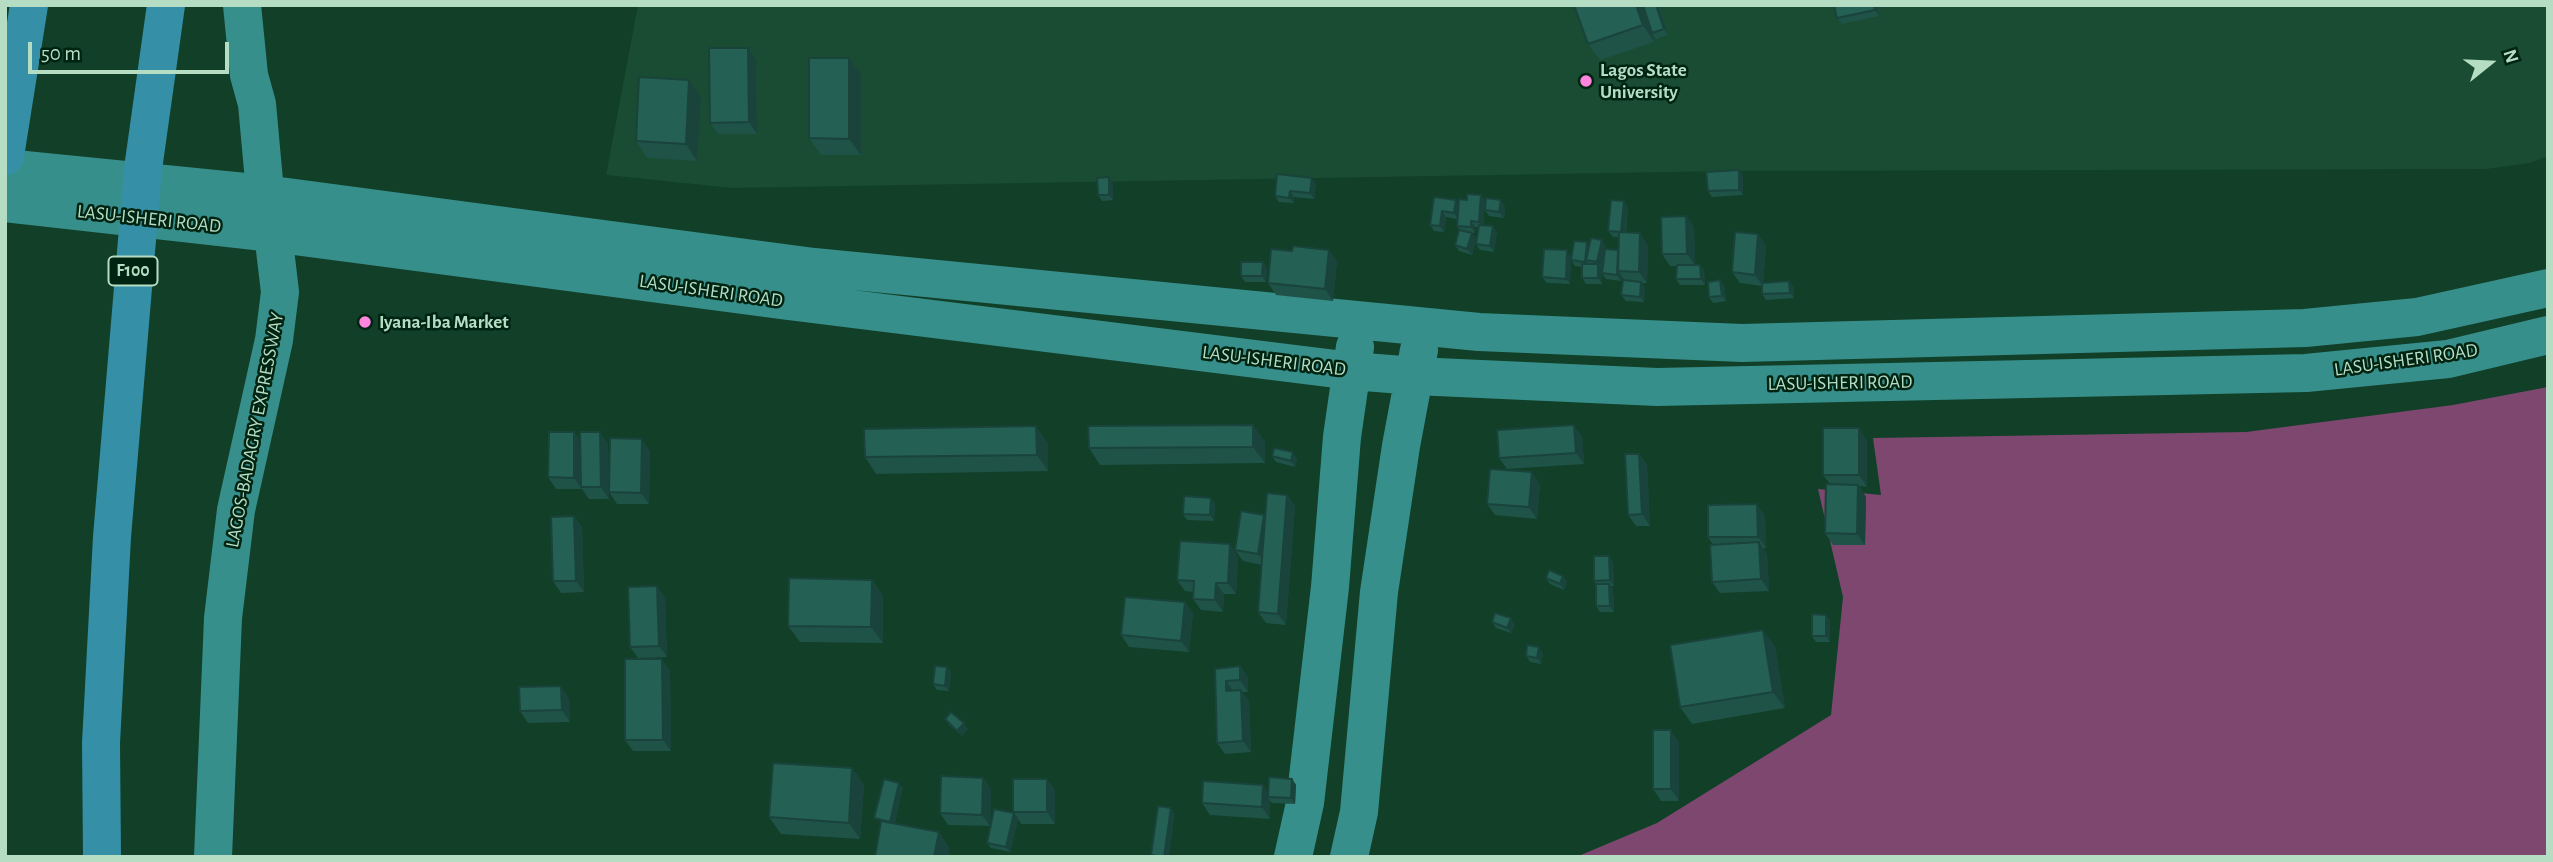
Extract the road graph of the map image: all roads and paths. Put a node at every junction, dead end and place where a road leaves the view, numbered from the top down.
1 (29, 5) edge
2 (166, 5) edge
3 (242, 5) edge
4 (5, 156) edge
5 (5, 168) edge
6 (265, 194) junction
7 (5, 202) edge
8 (273, 233) junction
9 (2548, 288) edge
10 (1358, 320) junction
11 (1423, 326) junction
12 (2548, 335) edge
13 (1352, 371) junction
14 (1415, 376) junction
15 (102, 857) edge
16 (213, 857) edge
17 (1293, 857) edge
18 (1349, 857) edge

1 - 4 highway
2 - 15 highway, F100
3 - 6 main road, LAGOS-BADAGRY EXPRESSWAY
5 - 6 main road, LASU-ISHERI ROAD
6 - 8 main road, LAGOS-BADAGRY EXPRESSWAY
6 - 10 main road, LASU-ISHERI ROAD
7 - 8 main road, LASU-ISHERI ROAD
8 - 13 main road, LASU-ISHERI ROAD
8 - 16 main road, LAGOS-BADAGRY EXPRESSWAY
9 - 11 main road, LASU-ISHERI ROAD
10 - 11 main road, LASU-ISHERI ROAD
10 - 13 main road
11 - 14 main road
12 - 14 main road, LASU-ISHERI ROAD
13 - 14 main road, LASU-ISHERI ROAD
13 - 17 main road
14 - 18 main road

